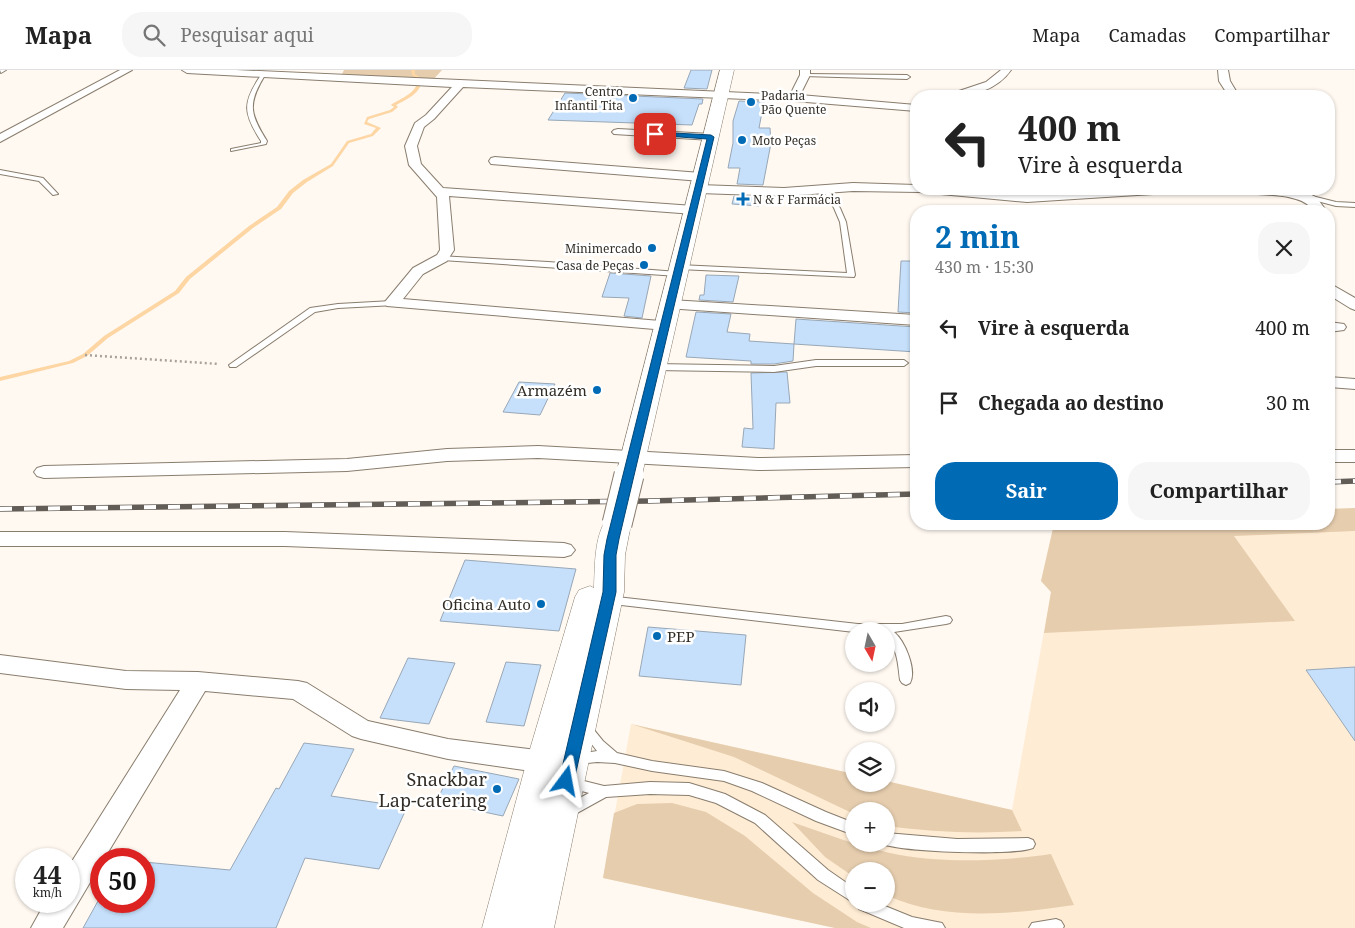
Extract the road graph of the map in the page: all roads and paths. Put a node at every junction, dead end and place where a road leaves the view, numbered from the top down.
1 (127, 70) edge
2 (187, 70) edge
3 (727, 70) edge
4 (1006, 70) edge
5 (1223, 70) edge
6 (805, 72) edge
7 (263, 75) junction
8 (482, 75) dead end
9 (907, 78) dead end
10 (460, 84) junction
11 (473, 85) junction
12 (974, 90) edge
13 (1229, 90) edge
14 (721, 95) junction
15 (794, 98) junction
16 (910, 103) edge
17 (891, 105) junction
18 (910, 107) edge
19 (618, 132) dead end
20 (711, 137) junction
21 (0, 139) edge
22 (232, 150) dead end
23 (495, 161) dead end
24 (0, 172) edge
25 (700, 183) junction
26 (825, 189) junction
27 (910, 189) edge
28 (441, 192) junction
29 (56, 194) dead end
30 (993, 195) edge
31 (1074, 195) edge
32 (1301, 195) edge
33 (1306, 195) edge
34 (1005, 196) junction
35 (1013, 205) edge
36 (1316, 205) edge
37 (1355, 205) edge
38 (694, 210) junction
39 (442, 258) junction
40 (679, 271) junction
41 (1335, 292) edge
42 (392, 303) junction
43 (670, 305) junction
44 (1355, 305) edge
45 (910, 320) edge
46 (666, 325) junction
47 (85, 355) dead end
48 (904, 364) dead end
49 (233, 365) joint
50 (655, 367) junction
51 (1335, 382) edge
52 (1355, 384) edge
53 (1335, 456) edge
54 (1355, 456) edge
55 (910, 461) edge
56 (631, 466) junction
57 (44, 472) dead end
58 (0, 539) edge
59 (614, 540) junction
60 (564, 550) dead end
61 (607, 600) junction
62 (946, 620) dead end
63 (845, 627) edge
64 (895, 629) edge
65 (895, 638) edge
66 (0, 664) edge
67 (198, 680) junction
68 (906, 680) dead end
69 (584, 700) junction
70 (613, 757) junction
71 (555, 767) junction
72 (604, 792) junction
73 (845, 825) edge
74 (556, 829) junction
75 (895, 840) edge
76 (1028, 844) dead end
77 (80, 873) edge
78 (845, 890) edge
79 (883, 912) edge
80 (55, 913) edge
81 (1056, 926) dead end
82 (46, 928) edge
83 (503, 928) edge
84 (533, 928) edge
85 (938, 928) edge
86 (1037, 928) edge

1 - 21 street
2 - 7 street
3 - 14 main road
4 - 12 street
5 - 13 street
6 - 9 lane
6 - 15 street
7 - 10 street
7 - 22 lane
8 - 11 street
10 - 11 street
10 - 28 street
11 - 14 street
14 - 15 street
14 - 20 main road
15 - 17 street
16 - 17 street
17 - 18 street
19 - 20 street
20 - 25 main road
23 - 25 street
24 - 29 lane
25 - 26 street
25 - 38 main road
26 - 27 street
26 - 40 lane
28 - 38 street
28 - 39 street
30 - 34 street
31 - 34 street
32 - 36 street
33 - 37 lane
34 - 35 street
38 - 40 main road
39 - 40 lane
39 - 42 street
40 - 43 main road
41 - 44 street
42 - 46 street
42 - 49 lane
43 - 45 street
43 - 46 main road
46 - 50 main road
47 - 49 path
48 - 50 lane
50 - 56 main road
51 - 52 street
53 - 54 street
55 - 56 street
56 - 57 street
56 - 59 main road, bridge
58 - 60 street
59 - 61 main road
59 - 71 main road
61 - 63 lane
61 - 69 main road
62 - 64 lane
65 - 68 lane
66 - 67 street
67 - 71 street
67 - 77 street
69 - 70 lane
69 - 71 main road
70 - 71 lane
70 - 73 lane
71 - 72 lane
71 - 74 main road
71 - 83 main road
72 - 74 lane
72 - 78 lane
74 - 84 main road
75 - 76 lane
79 - 85 lane
80 - 82 street
81 - 86 lane

